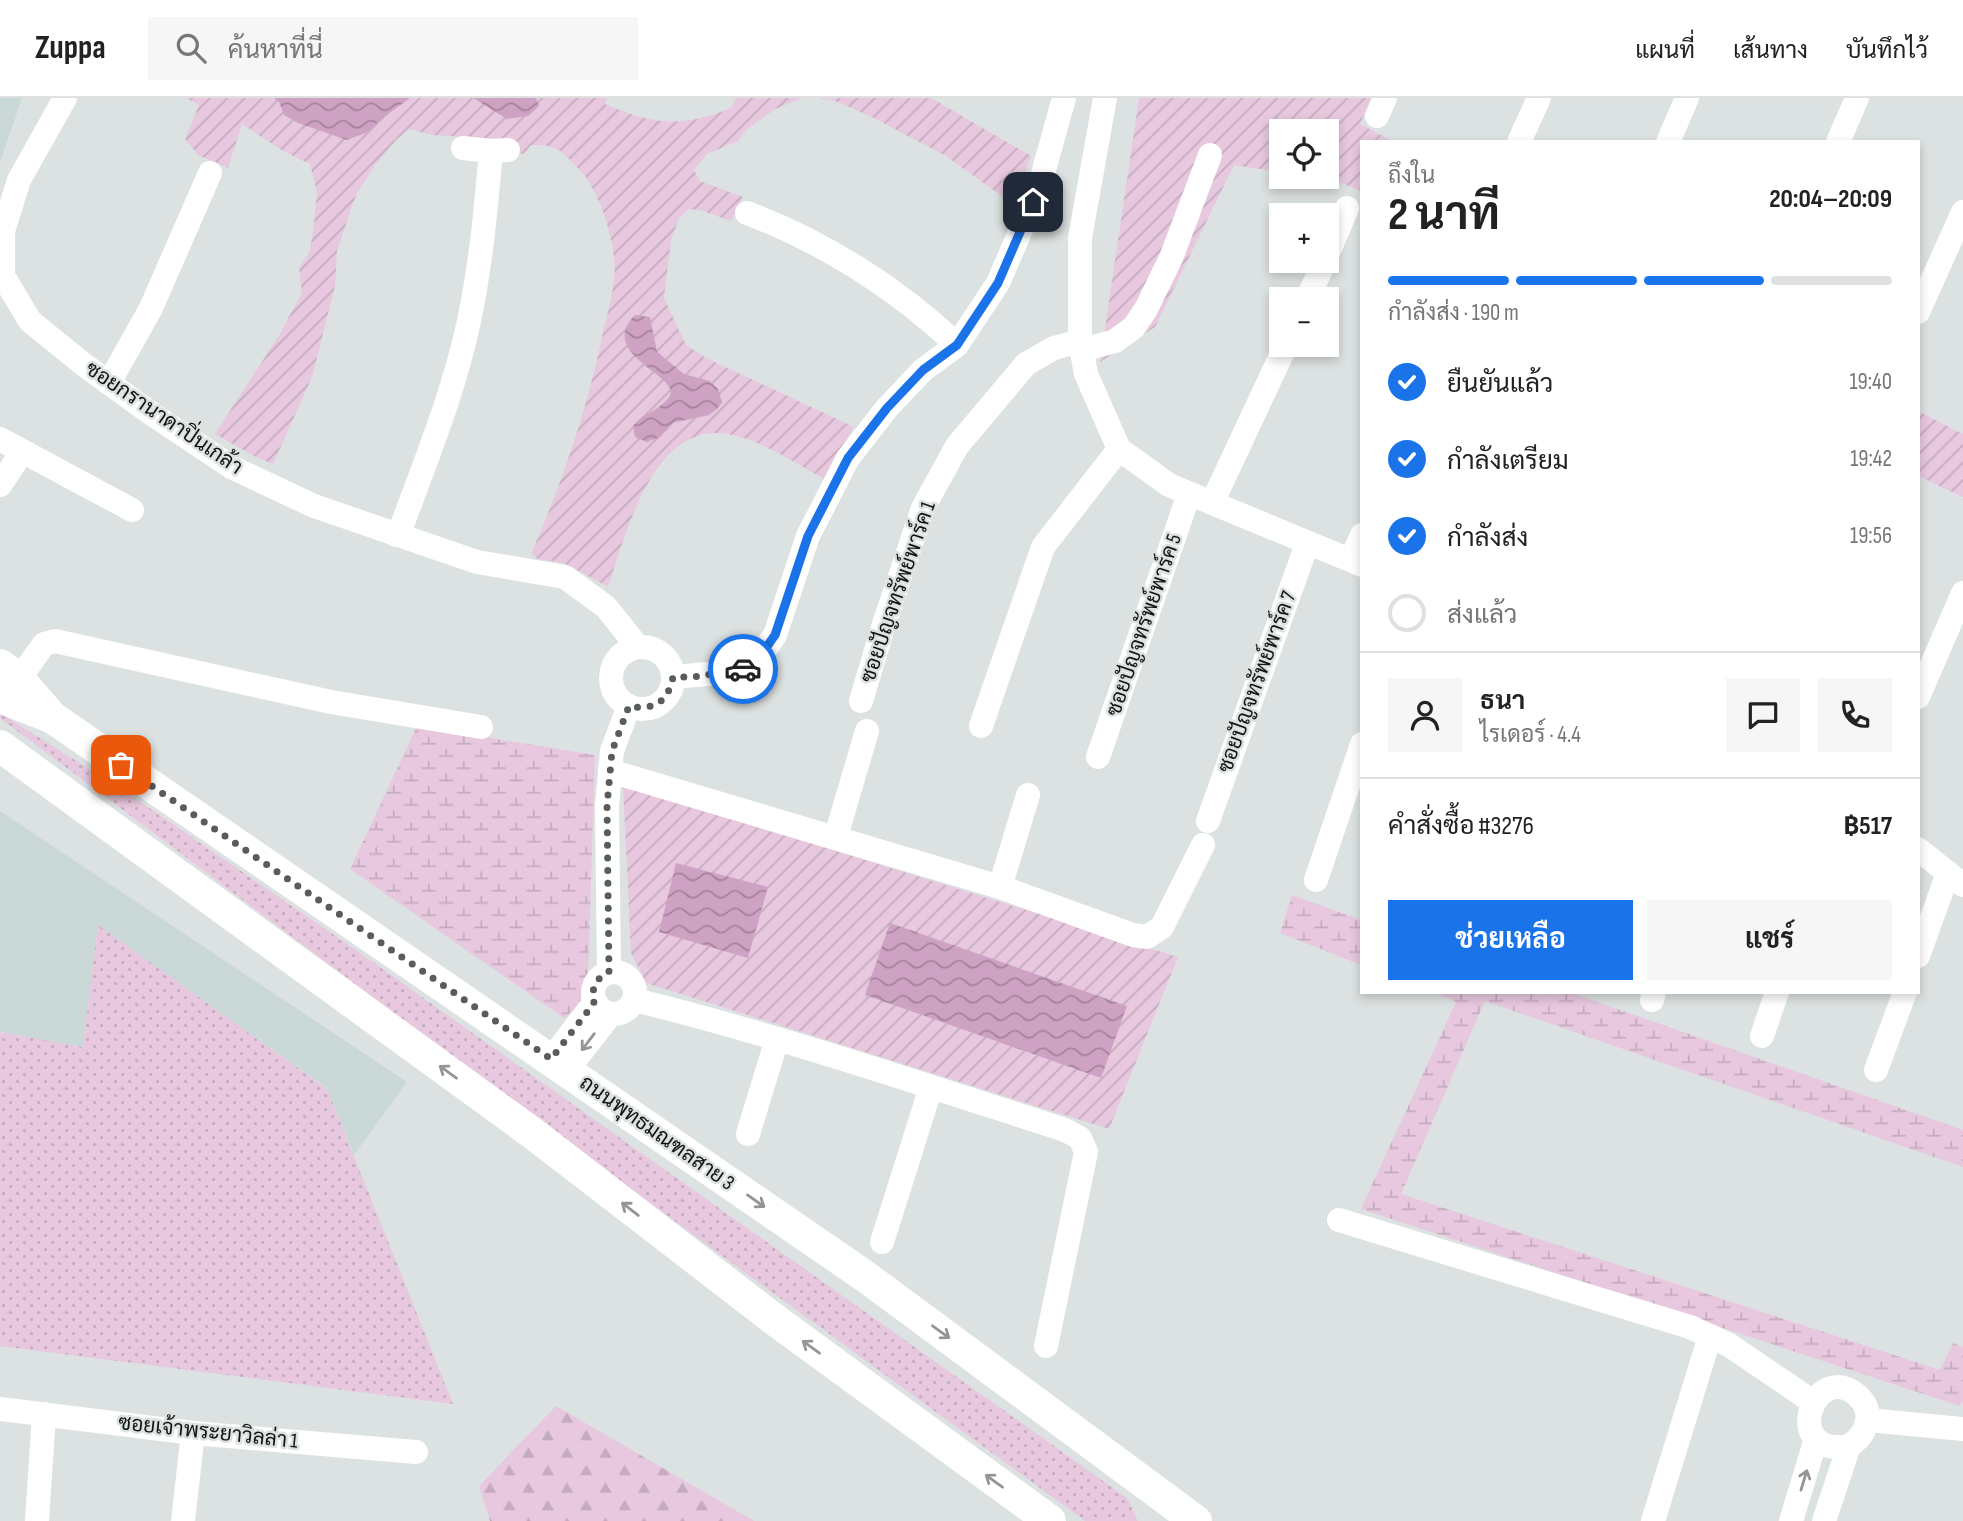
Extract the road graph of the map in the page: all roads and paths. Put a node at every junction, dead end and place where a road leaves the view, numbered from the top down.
1 (65, 98) edge
2 (1064, 98) edge
3 (1105, 98) edge
4 (1538, 98) edge
5 (1687, 98) edge
6 (1857, 98) edge
7 (1520, 140) edge
8 (1669, 140) edge
9 (1839, 140) edge
10 (463, 148) dead end
11 (1210, 155) dead end
12 (210, 173) dead end
13 (1347, 208) dead end
14 (1963, 212) edge
15 (747, 213) dead end
16 (1339, 227) edge
17 (1920, 308) edge
18 (957, 345) junction
19 (1081, 345) junction
20 (1280, 357) edge
21 (109, 383) junction
22 (0, 439) edge
23 (1119, 449) junction
24 (22, 452) junction
25 (0, 485) edge
26 (1189, 494) junction
27 (1212, 503) junction
28 (132, 510) dead end
29 (396, 535) junction
30 (1307, 544) junction
31 (1360, 544) edge
32 (1356, 562) edge
33 (1963, 593) edge
34 (638, 647) junction
35 (673, 677) junction
36 (6, 681) edge
37 (1920, 692) edge
38 (861, 701) dead end
39 (629, 706) junction
40 (981, 726) dead end
41 (481, 727) dead end
42 (867, 731) dead end
43 (2, 749) edge
44 (1360, 750) edge
45 (1098, 757) dead end
46 (610, 771) junction
47 (1028, 795) dead end
48 (1208, 821) dead end
49 (836, 836) junction
50 (1203, 845) dead end
51 (1920, 851) edge
52 (1956, 879) edge
53 (1316, 880) dead end
54 (1000, 887) junction
55 (1920, 952) edge
56 (609, 972) junction
57 (1776, 994) edge
58 (1904, 994) edge
59 (635, 1000) junction
60 (602, 1009) junction
61 (1762, 1036) dead end
62 (777, 1039) junction
63 (559, 1065) junction
64 (1876, 1070) dead end
65 (931, 1087) junction
66 (748, 1134) dead end
67 (1339, 1220) dead end
68 (882, 1242) dead end
69 (1710, 1336) junction
70 (1046, 1346) dead end
71 (1813, 1402) junction
72 (0, 1409) edge
73 (44, 1414) junction
74 (1868, 1420) junction
75 (1963, 1429) edge
76 (193, 1433) junction
77 (1816, 1439) junction
78 (1849, 1446) junction
79 (416, 1452) dead end
80 (1136, 1477) junction
81 (37, 1521) edge
82 (183, 1521) edge
83 (1049, 1521) edge
84 (1163, 1521) edge
85 (1196, 1521) edge
86 (1653, 1521) edge
87 (1791, 1521) edge
88 (1824, 1521) edge

1 - 21 street, ซอยกรานาดาปิ่นเกล้า
2 - 18 street
3 - 19 street
4 - 7 street
5 - 8 street
6 - 9 street
10 - 29 street
11 - 19 street, ซอยปัญจทรัพย์พาร์ค 1
12 - 21 street
13 - 16 street
14 - 17 street
15 - 18 street
18 - 35 street
19 - 23 street
19 - 38 street, ซอยปัญจทรัพย์พาร์ค 1
20 - 27 street
21 - 29 street, ซอยกรานาดาปิ่นเกล้า
22 - 24 street
23 - 26 street
23 - 40 street
24 - 25 street
24 - 28 street
26 - 27 street
26 - 45 street, ซอยปัญจทรัพย์พาร์ค 5
27 - 30 street
29 - 34 street, ซอยกรานาดาปิ่นเกล้า
30 - 32 street
30 - 48 street, ซอยปัญจทรัพย์พาร์ค 7
31 - 32 street
33 - 37 street
34 - 35 street, ซอยกรานาดาปิ่นเกล้า
34 - 39 street
35 - 39 street
36 - 41 street
36 - 63 main road, ถนนพุทธมณฑลสาย 3
39 - 46 street
42 - 49 street
83 -> 43 main road
44 - 53 street
46 - 49 street
46 - 56 street
47 - 54 street
49 - 54 street
50 - 54 street
51 - 52 street
52 - 55 street
56 - 59 street
56 - 60 street
57 - 61 street
58 - 64 street
59 - 60 street
59 - 62 street
60 - 63 street
62 - 65 street
62 - 66 street
63 -> 80 main road, ถนนพุทธมณฑลสาย 3
65 - 68 street
65 - 70 street
67 - 69 street
69 - 71 street
69 - 86 street
71 - 74 street
71 - 77 street
72 - 73 street, ซอยเจ้าพระยาวิลล่า 1
73 - 76 street, ซอยเจ้าพระยาวิลล่า 1
73 - 81 street
74 - 75 street
74 - 78 street
76 - 79 street, ซอยเจ้าพระยาวิลล่า 1
76 - 82 street
77 - 78 street
87 -> 77 street
78 - 88 street
80 - 84 main road
80 - 85 main road, ถนนพุทธมณฑลสาย 3

